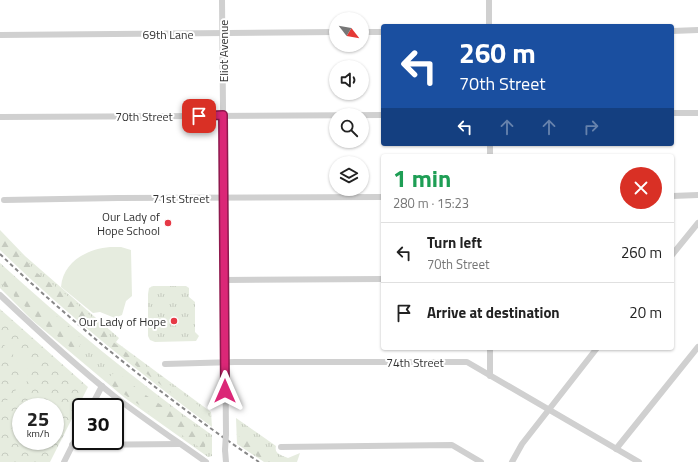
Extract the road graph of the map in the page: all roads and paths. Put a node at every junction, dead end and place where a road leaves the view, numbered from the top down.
1 (222, 0) edge
2 (489, 0) edge
3 (489, 24) edge
4 (674, 30) edge
5 (698, 30) edge
6 (329, 32) edge
7 (369, 32) edge
8 (381, 32) edge
9 (223, 33) junction
10 (0, 35) edge
11 (674, 113) edge
12 (698, 113) edge
13 (223, 115) junction
14 (381, 115) edge
15 (0, 117) edge
16 (698, 195) edge
17 (674, 196) edge
18 (381, 197) edge
19 (224, 198) junction
20 (4, 200) dead end
21 (698, 223) edge
22 (674, 253) edge
23 (381, 279) edge
24 (224, 280) junction
25 (0, 295) edge
26 (698, 347) edge
27 (490, 350) edge
28 (595, 350) edge
29 (225, 362) junction
30 (165, 364) dead end
31 (490, 376) junction
32 (102, 386) junction
33 (96, 398) edge
34 (548, 410) junction
35 (180, 444) junction
36 (72, 445) edge
37 (124, 445) edge
38 (281, 447) dead end
39 (616, 449) junction
40 (64, 462) edge
41 (206, 462) edge
42 (226, 462) edge
43 (481, 462) edge
44 (512, 462) edge
45 (639, 462) edge

1 - 9 street, Eliot Avenue
2 - 3 street
4 - 5 street
6 - 9 street, 69th Lane
7 - 8 street
9 - 10 street, 69th Lane
9 - 13 street, Eliot Avenue
11 - 12 street
13 - 14 street, 70th Street
13 - 15 street, 70th Street
13 - 19 street, Eliot Avenue
16 - 17 street
18 - 19 street, 71st Street
19 - 20 street, 71st Street
19 - 24 street, Eliot Avenue
21 - 22 street
23 - 24 street
24 - 29 street, Eliot Avenue
25 - 32 street
26 - 39 street
27 - 31 street
28 - 34 street
29 - 30 street, 74th Street
29 - 31 street, 74th Street
29 - 42 street, Eliot Avenue, bridge
31 - 34 street, 74th Street
32 - 33 street
32 - 35 street
34 - 39 street, 74th Street
34 - 44 street
35 - 37 street
35 - 41 street
36 - 40 street
38 - 43 street
39 - 45 street, 74th Street

